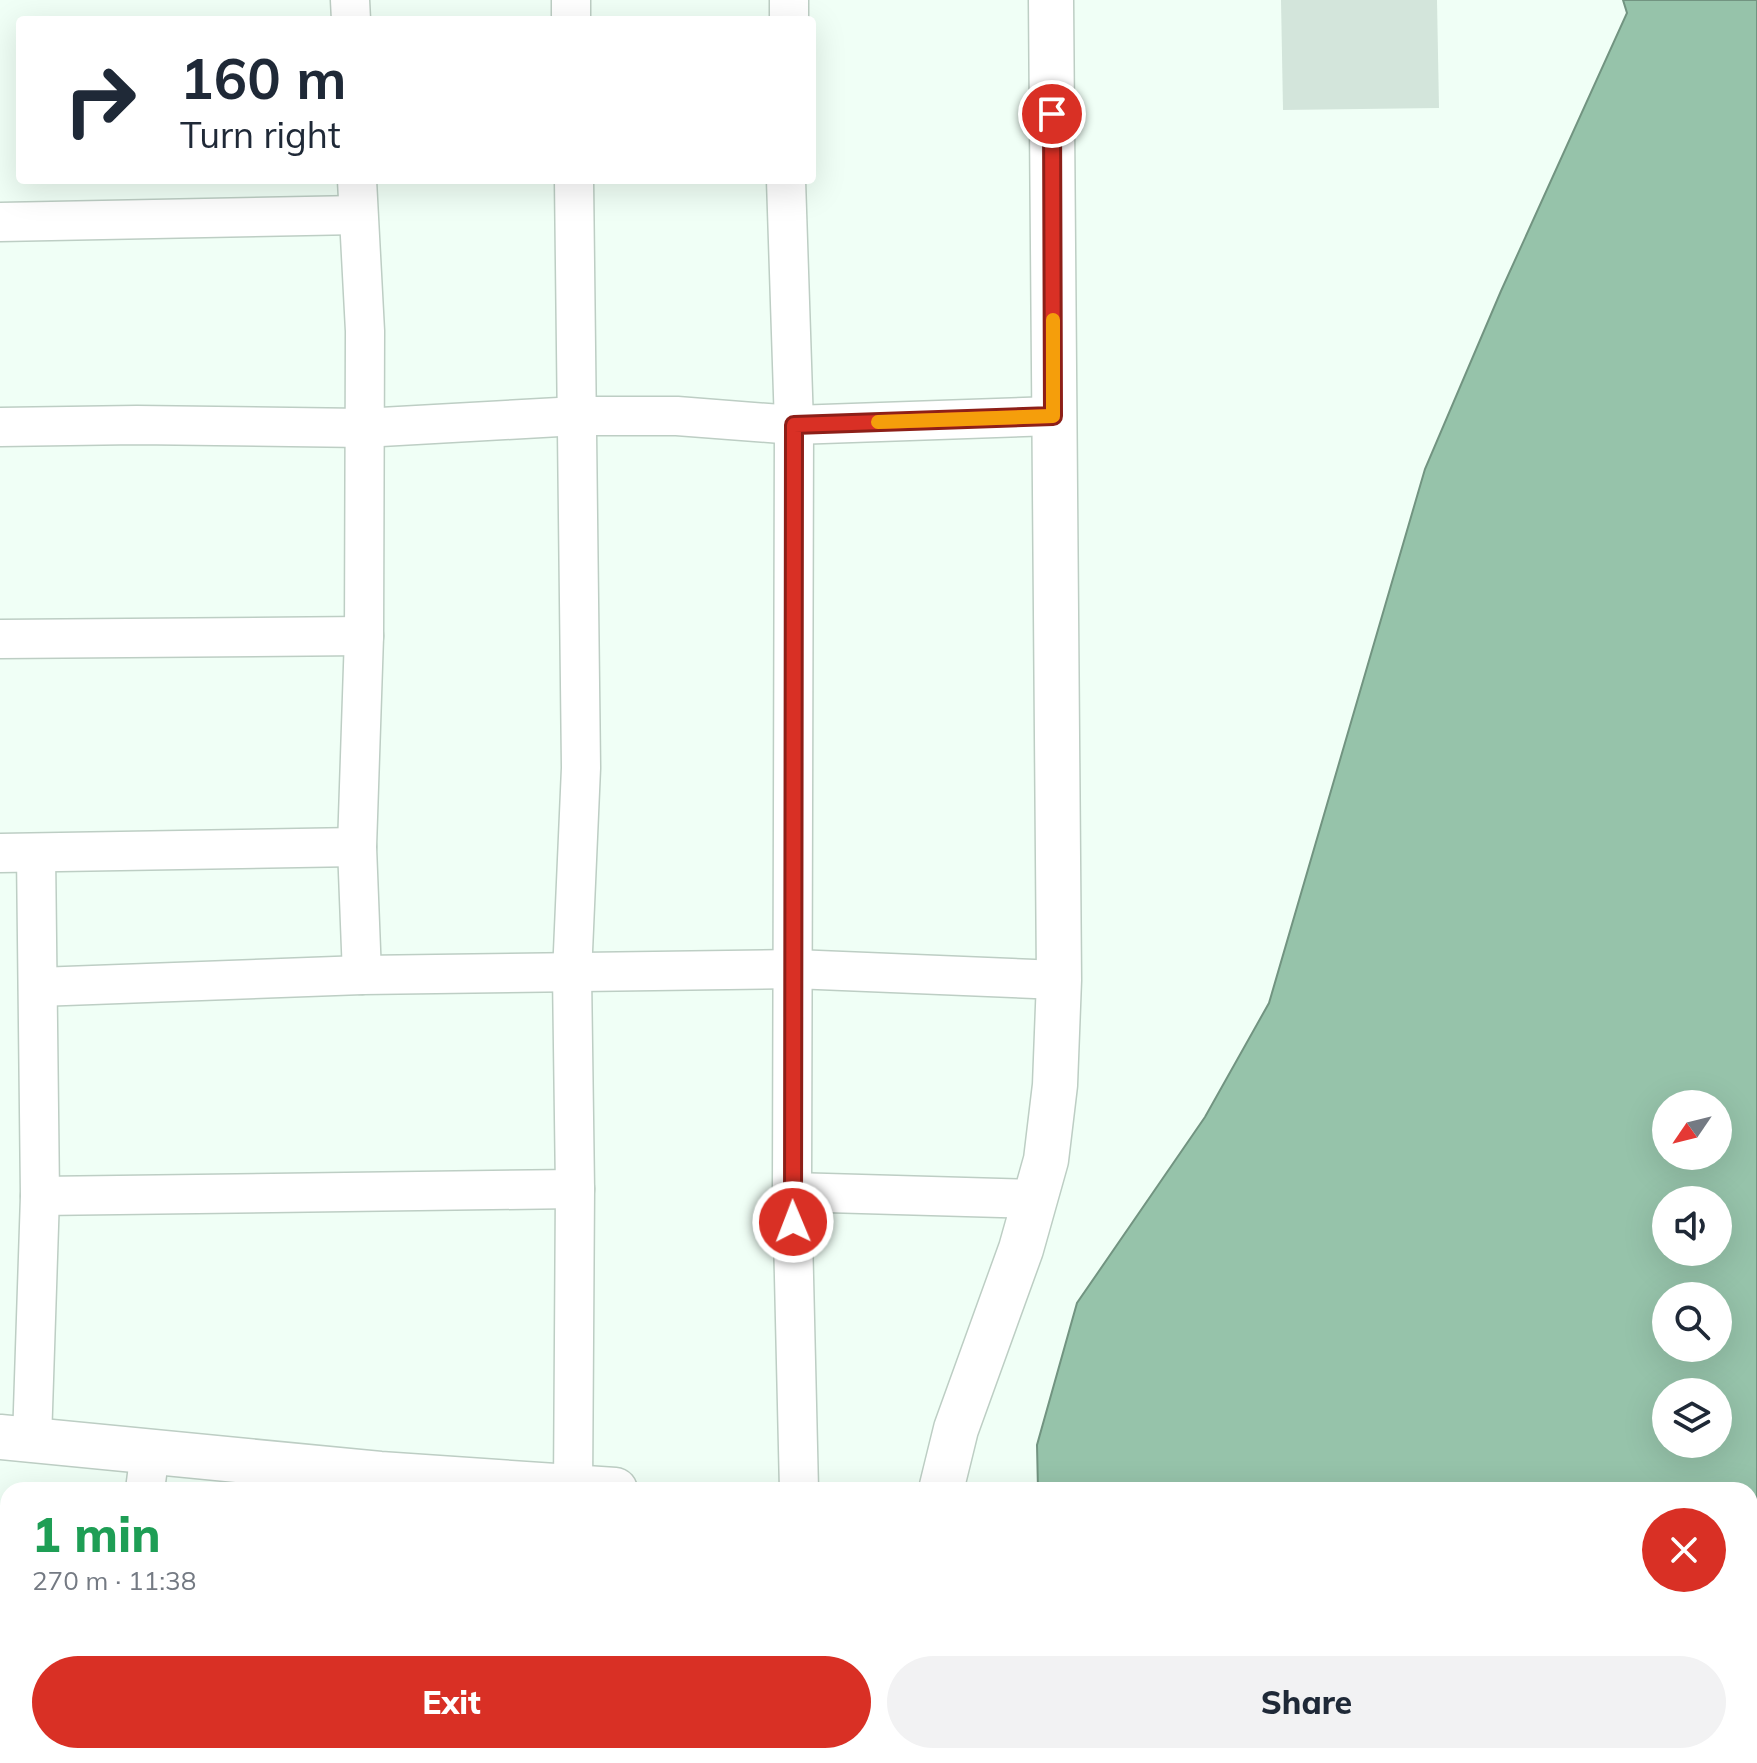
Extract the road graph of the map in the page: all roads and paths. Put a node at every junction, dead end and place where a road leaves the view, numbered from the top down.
1 (1051, 0) edge
2 (574, 184) edge
3 (786, 184) edge
4 (357, 197) edge
5 (0, 222) edge
6 (577, 416) junction
7 (1053, 416) junction
8 (794, 425) junction
9 (0, 427) edge
10 (363, 428) junction
11 (364, 636) junction
12 (0, 639) edge
13 (357, 847) junction
14 (18, 853) edge
15 (794, 969) junction
16 (572, 974) junction
17 (362, 975) junction
18 (1059, 980) junction
19 (38, 987) junction
20 (575, 1189) junction
21 (792, 1192) junction
22 (40, 1196) junction
23 (1035, 1199) junction
24 (16, 1439) edge
25 (148, 1471) edge
26 (379, 1482) edge
27 (587, 1482) edge
28 (799, 1482) edge
29 (943, 1482) edge

1 - 7 street
2 - 6 street
3 - 8 street
4 - 5 street
4 - 10 street
6 - 8 street
6 - 10 street
6 - 16 street
7 - 8 street
7 - 18 street
8 - 15 street
9 - 10 street
10 - 11 street
11 - 12 street
11 - 13 street
13 - 14 street
13 - 17 street
14 - 19 street
15 - 16 street
15 - 18 street
15 - 21 street
16 - 17 street
16 - 20 street
17 - 19 street
18 - 23 street
19 - 22 street
20 - 22 street
20 - 27 street
21 - 23 street
21 - 28 street
22 - 24 street
23 - 29 street
24 - 25 street
25 - 26 street

